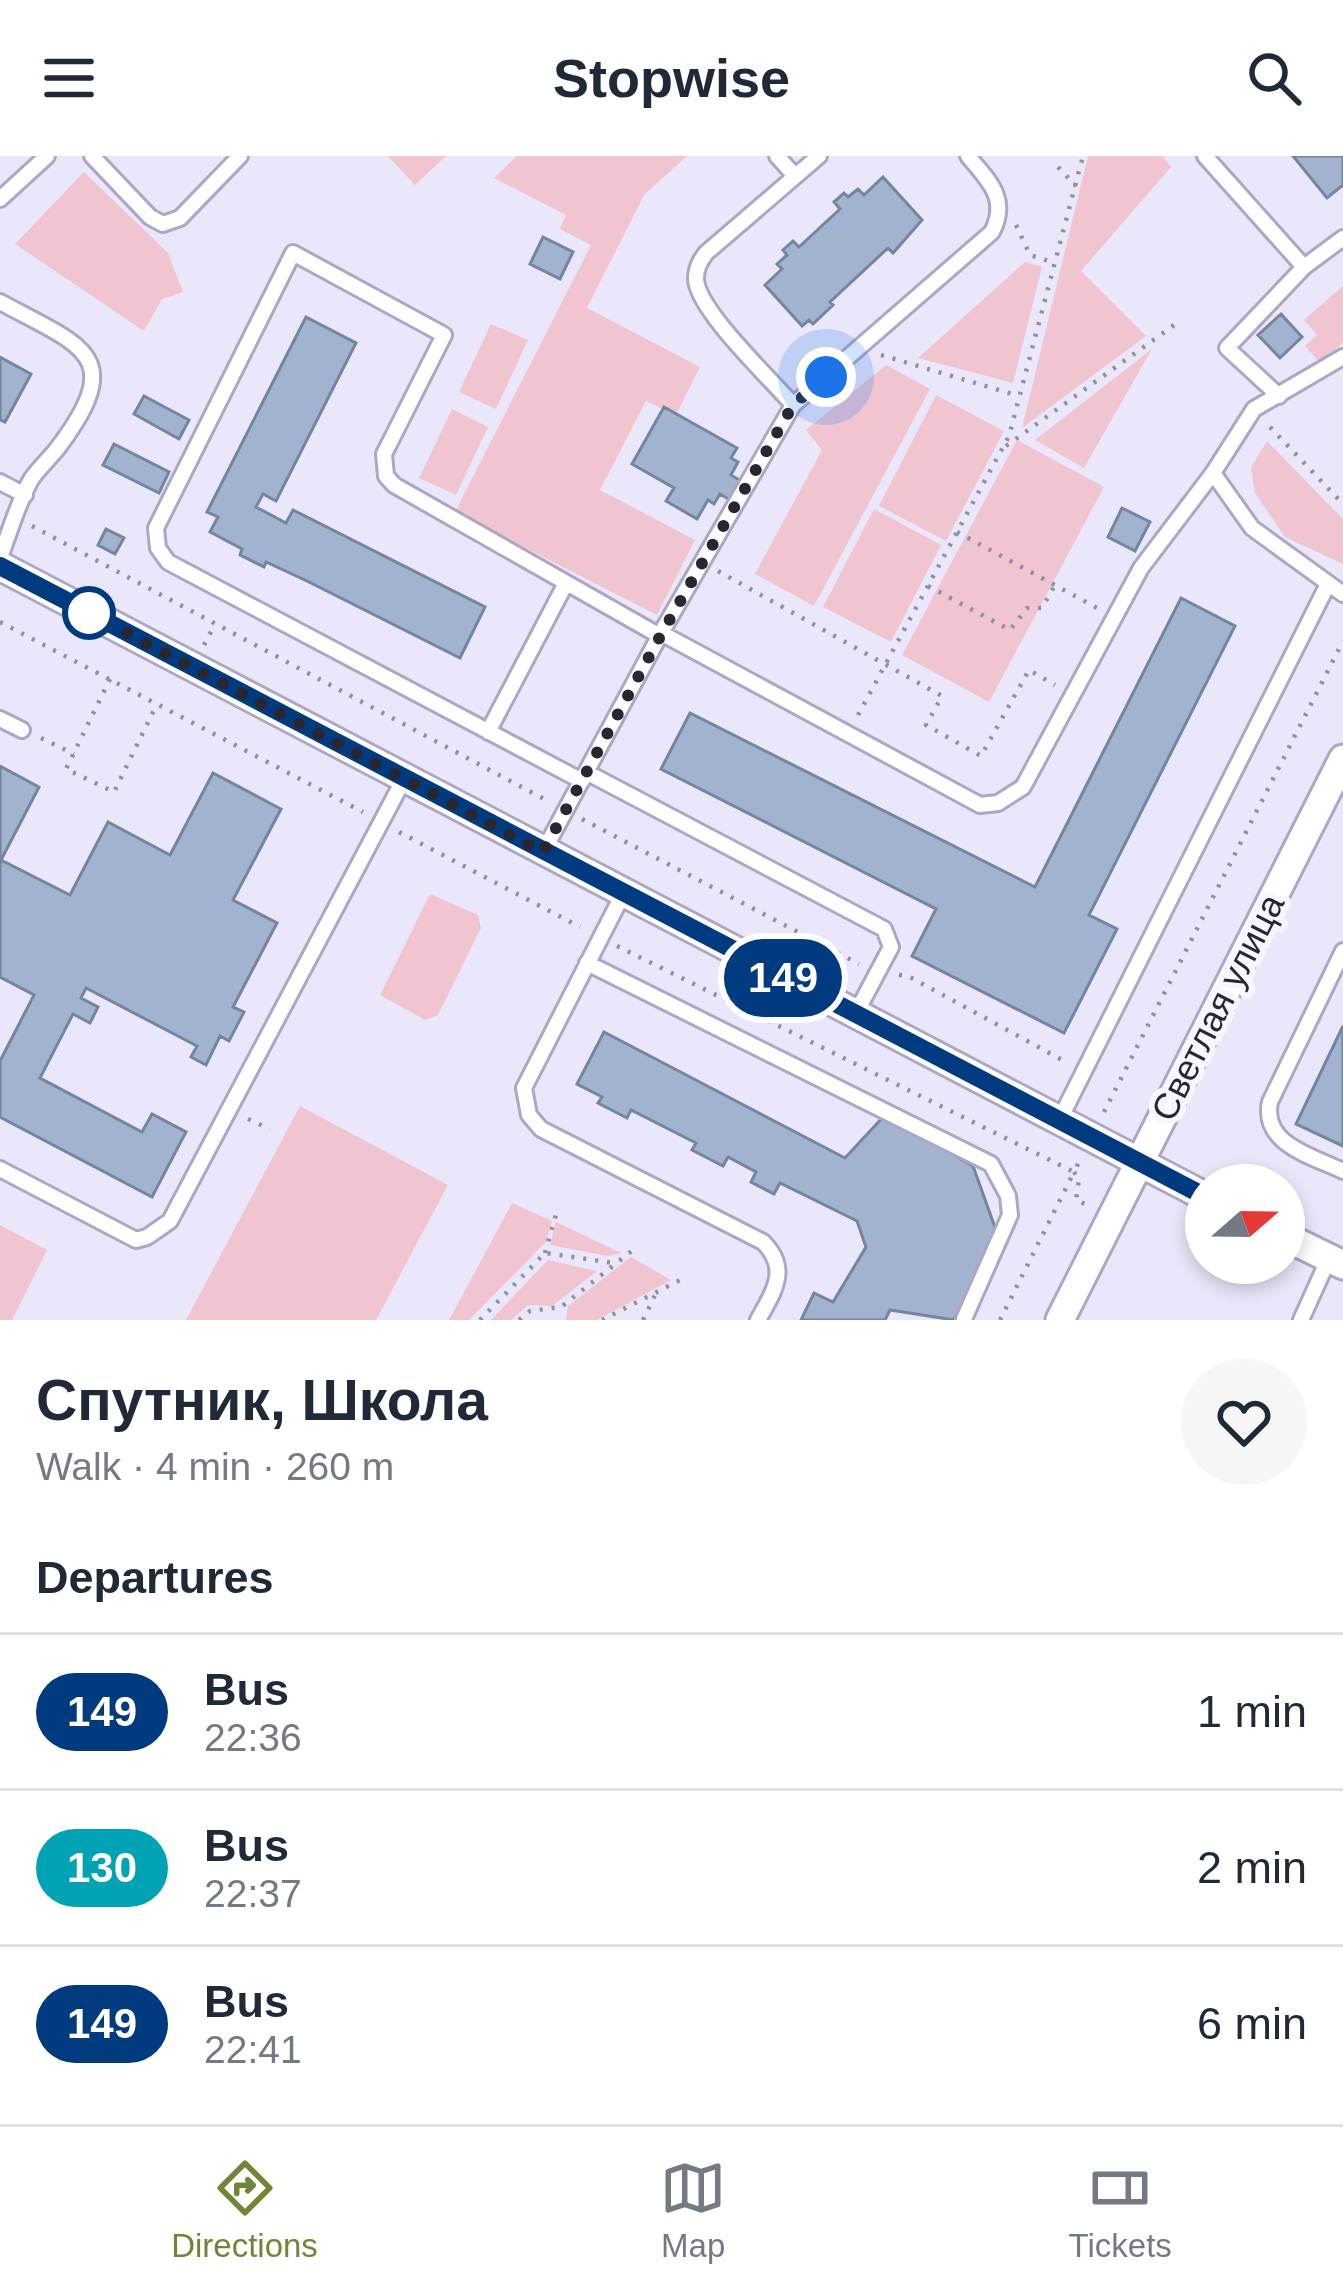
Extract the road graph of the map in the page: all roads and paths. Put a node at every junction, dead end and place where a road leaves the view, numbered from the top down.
1 (46, 156) edge
2 (92, 156) edge
3 (240, 156) edge
4 (777, 156) edge
5 (819, 156) edge
6 (968, 156) edge
7 (1083, 156) edge
8 (1205, 156) edge
9 (1058, 167) dead end
10 (795, 176) junction
11 (1076, 186) junction
12 (0, 199) edge
13 (1000, 204) junction
14 (1343, 238) edge
15 (1055, 263) junction
16 (1304, 266) junction
17 (0, 302) edge
18 (1177, 323) dead end
19 (859, 348) junction
20 (1343, 357) edge
21 (1019, 395) junction
22 (1279, 396) junction
23 (793, 405) junction
24 (1254, 410) junction
25 (1001, 450) junction
26 (1213, 473) junction
27 (0, 482) edge
28 (25, 495) junction
29 (1343, 504) edge
30 (16, 518) junction
31 (957, 532) junction
32 (0, 557) edge
33 (703, 562) junction
34 (0, 566) edge
35 (566, 583) junction
36 (1328, 584) junction
37 (1054, 585) junction
38 (928, 586) junction
39 (1343, 593) edge
40 (1114, 617) junction
41 (0, 622) edge
42 (661, 634) junction
43 (1343, 641) edge
44 (885, 665) junction
45 (110, 680) junction
46 (1072, 694) junction
47 (157, 704) junction
48 (0, 719) edge
49 (22, 730) joint
50 (488, 732) junction
51 (848, 734) junction
52 (74, 754) junction
53 (1343, 759) edge
54 (584, 777) junction
55 (404, 779) junction
56 (566, 811) junction
57 (379, 821) junction
58 (543, 852) junction
59 (623, 893) junction
60 (600, 938) junction
61 (1343, 951) edge
62 (587, 963) junction
63 (877, 974) junction
64 (855, 1015) junction
65 (1079, 1081) junction
66 (1059, 1121) junction
67 (1090, 1138) junction
68 (1137, 1163) junction
69 (0, 1169) edge
70 (1343, 1171) edge
71 (1074, 1172) junction
72 (1185, 1187) edge
73 (557, 1210) dead end
74 (1305, 1246) edge
75 (633, 1250) dead end
76 (545, 1252) junction
77 (1336, 1261) edge
78 (614, 1263) junction
79 (686, 1277) dead end
80 (657, 1292) junction
81 (561, 1307) junction
82 (480, 1320) edge
83 (519, 1320) edge
84 (560, 1320) edge
85 (602, 1320) edge
86 (643, 1320) edge
87 (758, 1320) edge
88 (965, 1320) edge
89 (1000, 1320) edge
90 (1060, 1320) edge
91 (1301, 1320) edge

1 - 12 lane
2 - 3 lane
4 - 10 lane
5 - 10 lane
6 - 13 lane
7 - 11 path
8 - 16 lane
9 - 11 path
10 - 23 lane
11 - 15 path
13 - 15 path
13 - 19 lane
14 - 16 lane
15 - 21 path
16 - 22 lane
17 - 28 lane
18 - 25 path
19 - 21 path
19 - 23 lane
20 - 22 lane
21 - 25 path
22 - 24 lane
23 - 33 lane
24 - 26 lane
24 - 29 path
25 - 31 path
26 - 36 lane
26 - 40 lane
27 - 28 lane
28 - 30 lane
30 - 32 lane
30 - 56 path
31 - 37 path
31 - 38 path
33 - 42 lane
33 - 44 path
34 - 55 street
35 - 42 lane
35 - 50 lane
35 - 50 lane
36 - 39 lane
36 - 65 lane
37 - 38 path
37 - 40 path
38 - 44 path
40 - 46 lane
41 - 45 path
42 - 51 lane
42 - 54 lane
43 - 67 path
44 - 46 path
44 - 51 path
45 - 47 path
45 - 52 path
46 - 51 lane
47 - 52 path
47 - 57 path
48 - 49 lane
49 - 52 path
50 - 54 lane
53 - 68 street, Светлая улица
54 - 56 lane
54 - 63 lane
55 - 57 lane
55 - 58 street
56 - 58 lane
56 - 63 path
57 - 60 path
57 - 69 lane
58 - 59 street
59 - 60 lane
59 - 64 street
60 - 62 lane
60 - 71 path
61 - 70 lane
62 - 87 lane
62 - 88 lane
63 - 64 lane
63 - 65 path
64 - 66 street
65 - 66 lane
66 - 67 street
67 - 68 street
67 - 71 path
68 - 72 street
68 - 90 street, Светлая улица
71 - 89 path
73 - 76 path
74 - 77 street
75 - 78 path
76 - 78 path
76 - 82 path
77 - 91 lane
78 - 81 path
79 - 80 path
80 - 85 path
80 - 86 path
81 - 83 path
81 - 84 path

